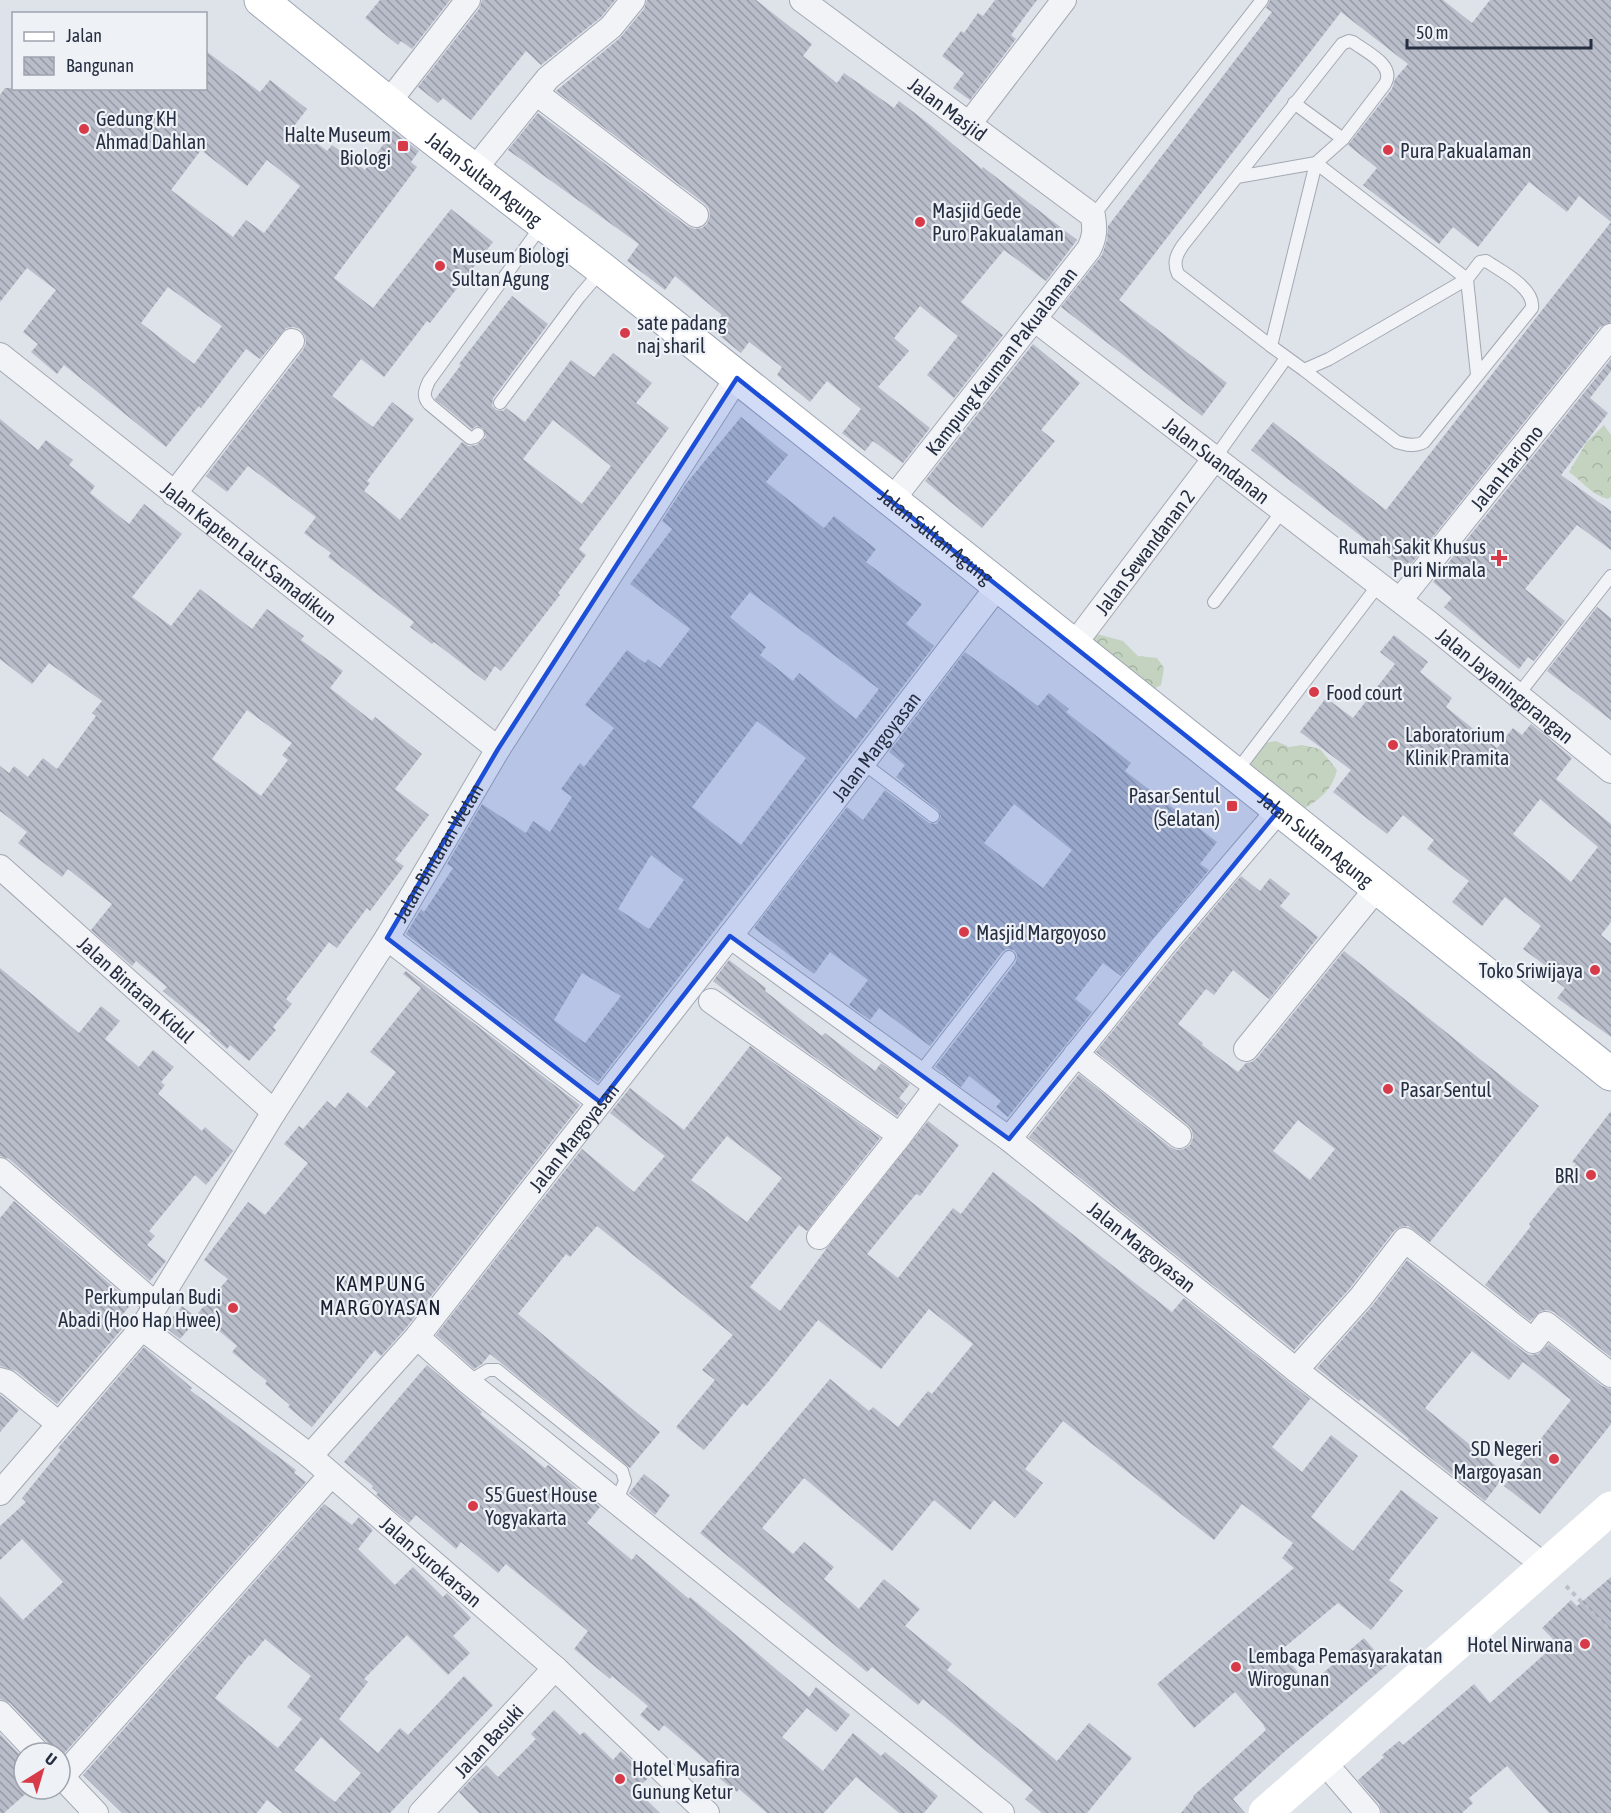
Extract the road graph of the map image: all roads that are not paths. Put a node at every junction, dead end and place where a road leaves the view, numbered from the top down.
1 (261, 0) edge
2 (468, 0) edge
3 (633, 0) edge
4 (802, 0) edge
5 (1064, 0) edge
6 (1262, 0) edge
7 (536, 93) junction
8 (388, 103) junction
9 (1294, 103) junction
10 (969, 124) junction
11 (1342, 139) junction
12 (1316, 163) junction
13 (474, 170) junction
14 (1237, 177) junction
15 (696, 214) dead end
16 (1093, 216) junction
17 (543, 223) junction
18 (602, 269) junction
19 (1467, 279) junction
20 (1034, 319) junction
21 (1611, 336) edge
22 (292, 341) dead end
23 (1271, 346) junction
24 (0, 355) edge
25 (1286, 358) junction
26 (1304, 370) junction
27 (1477, 375) junction
28 (737, 378) junction
29 (500, 403) dead end
30 (478, 434) dead end
31 (1215, 458) junction
32 (174, 494) junction
33 (892, 501) junction
34 (1282, 510) junction
35 (1611, 576) edge
36 (1379, 584) junction
37 (998, 586) junction
38 (1400, 600) junction
39 (1214, 602) dead end
40 (1073, 646) junction
41 (1518, 695) junction
42 (498, 749) junction
43 (863, 763) junction
44 (1611, 771) edge
45 (1234, 774) junction
46 (1279, 810) junction
47 (933, 816) dead end
48 (0, 867) edge
49 (1377, 888) junction
50 (730, 936) junction
51 (387, 938) junction
52 (1009, 957) dead end
53 (711, 1001) dead end
54 (1246, 1049) dead end
55 (1076, 1054) junction
56 (1611, 1074) edge
57 (928, 1080) junction
58 (600, 1102) junction
59 (274, 1112) junction
60 (1179, 1136) dead end
61 (898, 1138) junction
62 (1008, 1139) junction
63 (0, 1170) edge
64 (819, 1237) dead end
65 (155, 1304) junction
66 (142, 1328) junction
67 (417, 1337) junction
68 (1296, 1370) junction
69 (1611, 1375) edge
70 (0, 1380) edge
71 (59, 1424) junction
72 (310, 1456) junction
73 (332, 1475) junction
74 (0, 1493) edge
75 (1611, 1508) edge
76 (1546, 1567) junction
77 (555, 1668) junction
78 (0, 1713) edge
79 (27, 1741) edge
80 (1324, 1762) junction
81 (72, 1764) edge
82 (72, 1788) edge
83 (702, 1812) edge
84 (96, 1813) edge
85 (422, 1813) edge
86 (1002, 1813) edge
87 (1265, 1813) edge
88 (1368, 1813) edge

1 - 8 main road, Jalan Sultan Agung
2 - 8 street
3 - 7 street
4 - 10 street, Jalan Masjid
5 - 10 street
6 - 16 lane
7 - 13 street
7 - 15 street
8 - 13 main road, Jalan Sultan Agung
9 - 11 lane
9 - 11 lane
9 - 14 lane
10 - 16 street, Jalan Masjid
11 - 12 lane
12 - 14 lane
12 - 19 lane
12 - 23 lane
13 - 17 main road, Jalan Sultan Agung
14 - 23 lane
16 - 20 street, Kampung Kauman Pakualaman
17 - 18 main road, Jalan Sultan Agung
17 - 30 lane
18 - 28 main road, Jalan Sultan Agung
18 - 29 lane
19 - 26 lane
19 - 27 lane
19 - 27 lane
20 - 31 street, Jalan Suandanan
20 - 33 street, Kampung Kauman Pakualaman
21 - 38 street, Jalan Harjono
22 - 32 street
23 - 25 lane
24 - 32 street, Jalan Kapten Laut Samadikun
25 - 26 lane
25 - 31 lane
26 - 27 lane
28 - 33 main road, Jalan Sultan Agung
28 - 42 street, Jalan Bintaran Wetan
31 - 34 street, Jalan Suandanan
31 - 40 street, Jalan Sewandanan 2
32 - 42 street, Jalan Kapten Laut Samadikun
33 - 37 main road, Jalan Sultan Agung
34 - 36 street, Jalan Suandanan
34 - 39 lane
35 - 41 lane
36 - 38 street, Jalan Suandanan
36 - 45 lane
37 - 40 main road, Jalan Sultan Agung
37 - 43 street, Jalan Margoyasan
38 - 41 street, Jalan Jayaningprangan
40 - 45 main road, Jalan Sultan Agung
41 - 44 street, Jalan Jayaningprangan
42 - 51 street, Jalan Bintaran Wetan
43 - 47 lane
43 - 50 street, Jalan Margoyasan
45 - 46 main road, Jalan Sultan Agung
46 - 49 main road, Jalan Sultan Agung
46 - 55 street
48 - 59 street, Jalan Bintaran Kidul
49 - 54 street
49 - 56 main road, Jalan Sultan Agung
50 - 57 street, Jalan Margoyasan
50 - 58 street, Jalan Margoyasan
51 - 58 street
51 - 59 street, Jalan Bintaran Wetan
52 - 57 lane
53 - 61 street
55 - 60 street
55 - 62 street
57 - 61 street
57 - 62 street, Jalan Margoyasan
58 - 67 street, Jalan Margoyasan
59 - 65 street, Jalan Bintaran Wetan
61 - 64 street
62 - 68 street, Jalan Margoyasan
63 - 65 street
65 - 66 street, Jalan Bintaran Wetan
66 - 71 street, Jalan Bintaran Wetan
66 - 72 street, Jalan Surokarsan
67 - 72 street, Jalan Margoyasan
67 - 86 street
68 - 69 street
68 - 76 street, Jalan Margoyasan
70 - 71 street
71 - 74 street, Jalan Bintaran Wetan
72 - 73 street, Jalan Surokarsan
73 - 77 street, Jalan Surokarsan
73 - 81 street
75 - 76 main road
76 - 80 main road
77 - 83 street, Jalan Surokarsan
77 - 85 street, Jalan Basuki
78 - 79 street
80 - 87 main road
80 - 88 street
82 - 84 street

